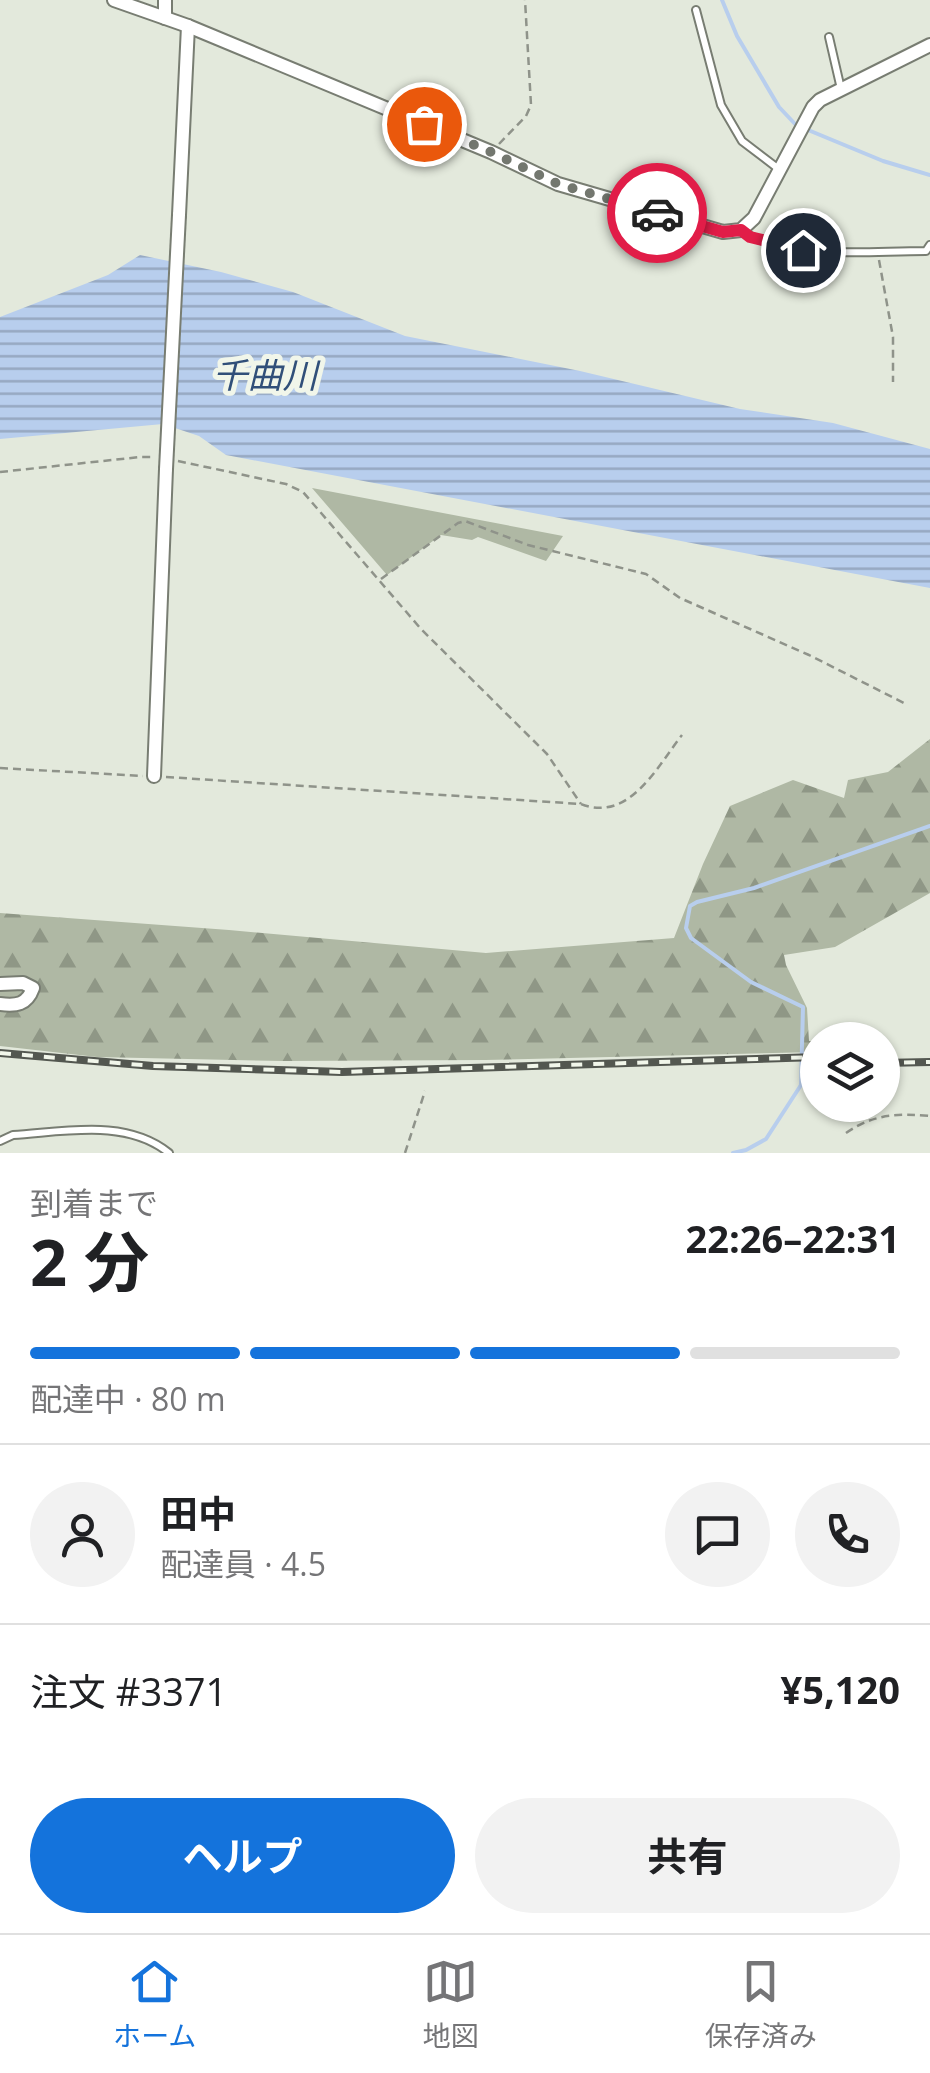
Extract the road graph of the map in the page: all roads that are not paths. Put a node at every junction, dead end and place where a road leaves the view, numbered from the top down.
1 (114, 0) edge
2 (165, 0) edge
3 (696, 10) dead end
4 (165, 18) junction
5 (188, 26) junction
6 (828, 37) dead end
7 (930, 45) edge
8 (841, 90) junction
9 (781, 171) junction
10 (741, 230) junction
11 (930, 245) edge
12 (154, 776) road end
13 (0, 984) edge
14 (0, 1004) edge
15 (0, 1141) edge
16 (170, 1153) edge

1 - 4 street
2 - 4 street
3 - 9 lane
4 - 5 street
5 - 10 street
5 - 12 street, bridge
6 - 8 lane
7 - 8 street
8 - 9 street
9 - 10 street
10 - 11 lane
13 - 14 street
15 - 16 lane

